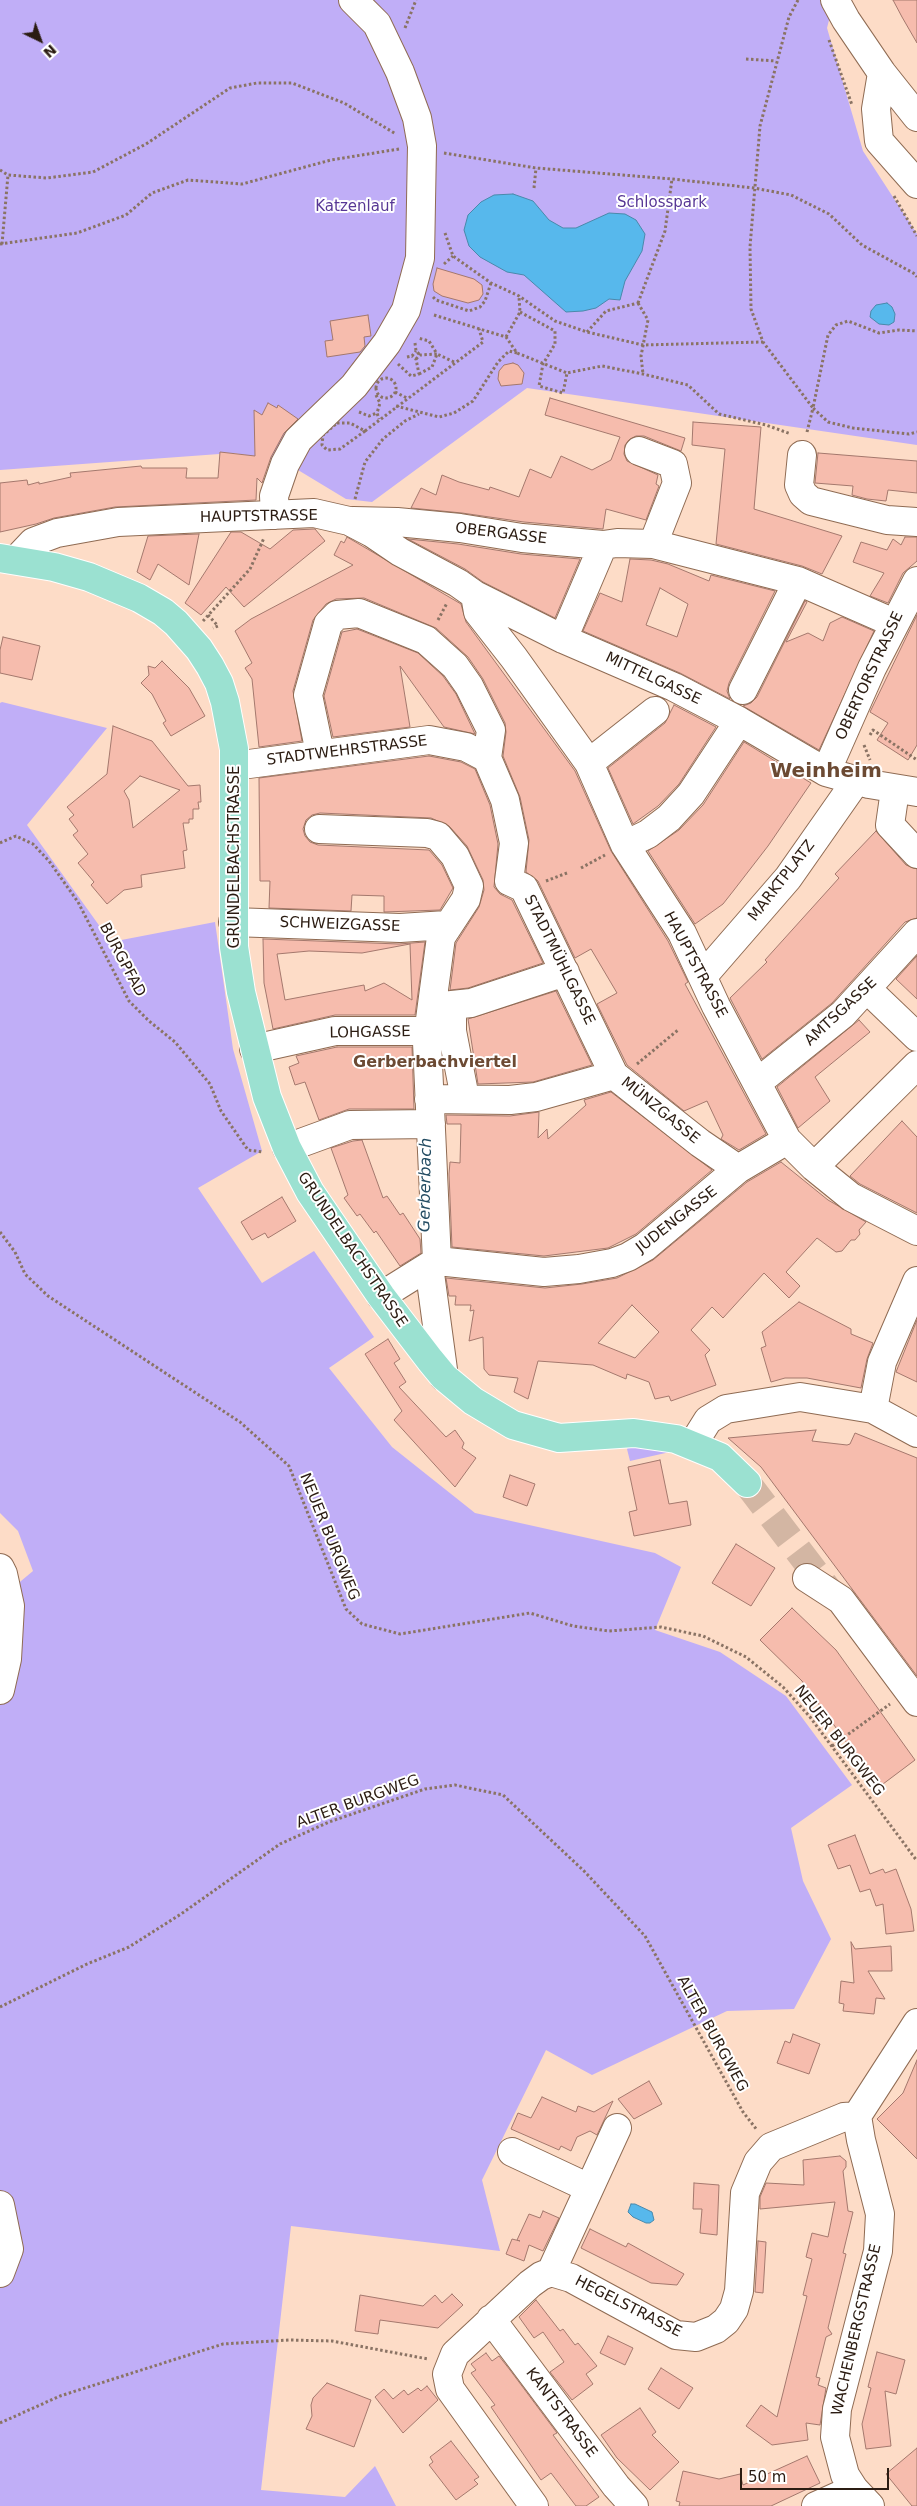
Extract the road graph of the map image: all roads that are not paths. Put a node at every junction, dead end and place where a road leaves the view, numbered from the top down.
1 (354, 0) edge
2 (835, 0) edge
3 (882, 73) junction
4 (917, 117) edge
5 (917, 184) edge
6 (804, 447) road end
7 (639, 451) dead end
8 (275, 515) junction
9 (349, 521) junction
10 (917, 522) edge
11 (653, 544) junction
12 (603, 545) junction
13 (8, 559) edge
14 (798, 581) junction
15 (917, 581) edge
16 (466, 589) junction
17 (894, 623) junction
18 (552, 633) junction
19 (514, 658) junction
20 (743, 690) dead end
21 (654, 711) dead end
22 (739, 721) junction
23 (320, 753) junction
24 (487, 758) junction
25 (589, 763) junction
26 (234, 766) junction
27 (862, 769) junction
28 (826, 772) junction
29 (906, 791) edge
30 (319, 829) dead end
31 (625, 845) junction
32 (917, 854) edge
33 (509, 881) junction
34 (469, 886) junction
35 (232, 922) junction
36 (447, 925) junction
37 (917, 933) edge
38 (565, 972) junction
39 (703, 976) junction
40 (867, 989) junction
41 (438, 1015) junction
42 (917, 1037) edge
43 (254, 1049) junction
44 (917, 1065) edge
45 (623, 1071) junction
46 (758, 1082) junction
47 (465, 1098) junction
48 (430, 1112) junction
49 (786, 1140) junction
50 (286, 1147) junction
51 (814, 1167) junction
52 (738, 1169) junction
53 (917, 1231) edge
54 (433, 1264) junction
55 (917, 1281) edge
56 (381, 1296) junction
57 (444, 1377) junction
58 (873, 1409) junction
59 (917, 1433) edge
60 (693, 1444) junction
61 (747, 1483) tunnel mouth
62 (0, 1568) edge
63 (807, 1578) tunnel mouth
64 (0, 1690) edge
65 (917, 1702) edge
66 (917, 2023) edge
67 (857, 2116) junction
68 (617, 2128) dead end
69 (512, 2152) dead end
70 (589, 2188) junction
71 (0, 2205) edge
72 (551, 2272) junction
73 (0, 2273) edge
74 (491, 2319) junction
75 (862, 2498) edge
76 (534, 2506) edge
77 (634, 2506) edge
78 (816, 2506) edge

1 - 8 street
2 - 3 street
3 - 4 street
3 - 5 street
6 - 10 street
7 - 11 street
8 - 9 street, HAUPTSTRASSE
8 - 13 street, HAUPTSTRASSE
9 - 12 street, OBERGASSE
9 - 16 street, HAUPTSTRASSE
11 - 12 street, OBERGASSE
11 - 14 street, OBERGASSE
12 - 18 street
13 - 26 main road, GRUNDELBACHSTRASSE
14 - 17 street, OBERGASSE
14 - 20 street
15 - 17 street, OBERTORSTRASSE
16 - 18 street, MITTELGASSE
16 - 19 street, HAUPTSTRASSE
17 - 28 street, OBERTORSTRASSE
18 - 19 street
18 - 22 street, MITTELGASSE
19 - 25 street, HAUPTSTRASSE
21 - 25 street
22 - 28 street, MITTELGASSE
22 - 31 street
23 - 24 street, STADTWEHRSTRASSE
23 - 24 street
23 - 26 street, STADTWEHRSTRASSE
24 - 33 street, STADTMÜHLGASSE
25 - 31 street, HAUPTSTRASSE
26 - 35 main road, GRUNDELBACHSTRASSE
27 - 28 street, MITTELGASSE
27 - 29 street, MITTELGASSE
27 - 39 street, MARKTPLATZ
29 - 32 street
30 - 34 street
31 - 39 street, HAUPTSTRASSE
33 - 34 street
33 - 38 street, STADTMÜHLGASSE
34 - 36 street
35 - 36 street, SCHWEIZGASSE
35 - 43 main road, GRUNDELBACHSTRASSE
36 - 41 street
37 - 40 street, AMTSGASSE
38 - 41 street, LOHGASSE
38 - 45 street, STADTMÜHLGASSE
39 - 46 street, HAUPTSTRASSE
40 - 42 street
40 - 46 street, AMTSGASSE
41 - 43 street, LOHGASSE
41 - 47 street
41 - 48 street
43 - 50 main road, GRUNDELBACHSTRASSE
44 - 51 street
45 - 47 street, MÜNZGASSE
45 - 52 street, MÜNZGASSE
46 - 49 street, HAUPTSTRASSE
47 - 48 street, MÜNZGASSE
48 - 50 street, MÜNZGASSE
48 - 54 street
49 - 51 street, HAUPTSTRASSE
49 - 52 street, JUDENGASSE
50 - 56 main road, GRUNDELBACHSTRASSE
51 - 53 street, HAUPTSTRASSE
52 - 54 street, JUDENGASSE
54 - 56 street
54 - 57 street
55 - 58 street
56 - 57 main road, GRUNDELBACHSTRASSE
57 - 60 main road, GRUNDELBACHSTRASSE
58 - 59 street
58 - 60 street
60 - 61 main road, GRUNDELBACHSTRASSE
62 - 64 street
63 - 65 street
66 - 67 street
67 - 72 street, HEGELSTRASSE
67 - 75 street, WACHENBERGSTRASSE
68 - 70 street
69 - 70 street
70 - 72 street
71 - 73 street
72 - 74 street
74 - 76 street
74 - 77 street, KANTSTRASSE
75 - 78 street

